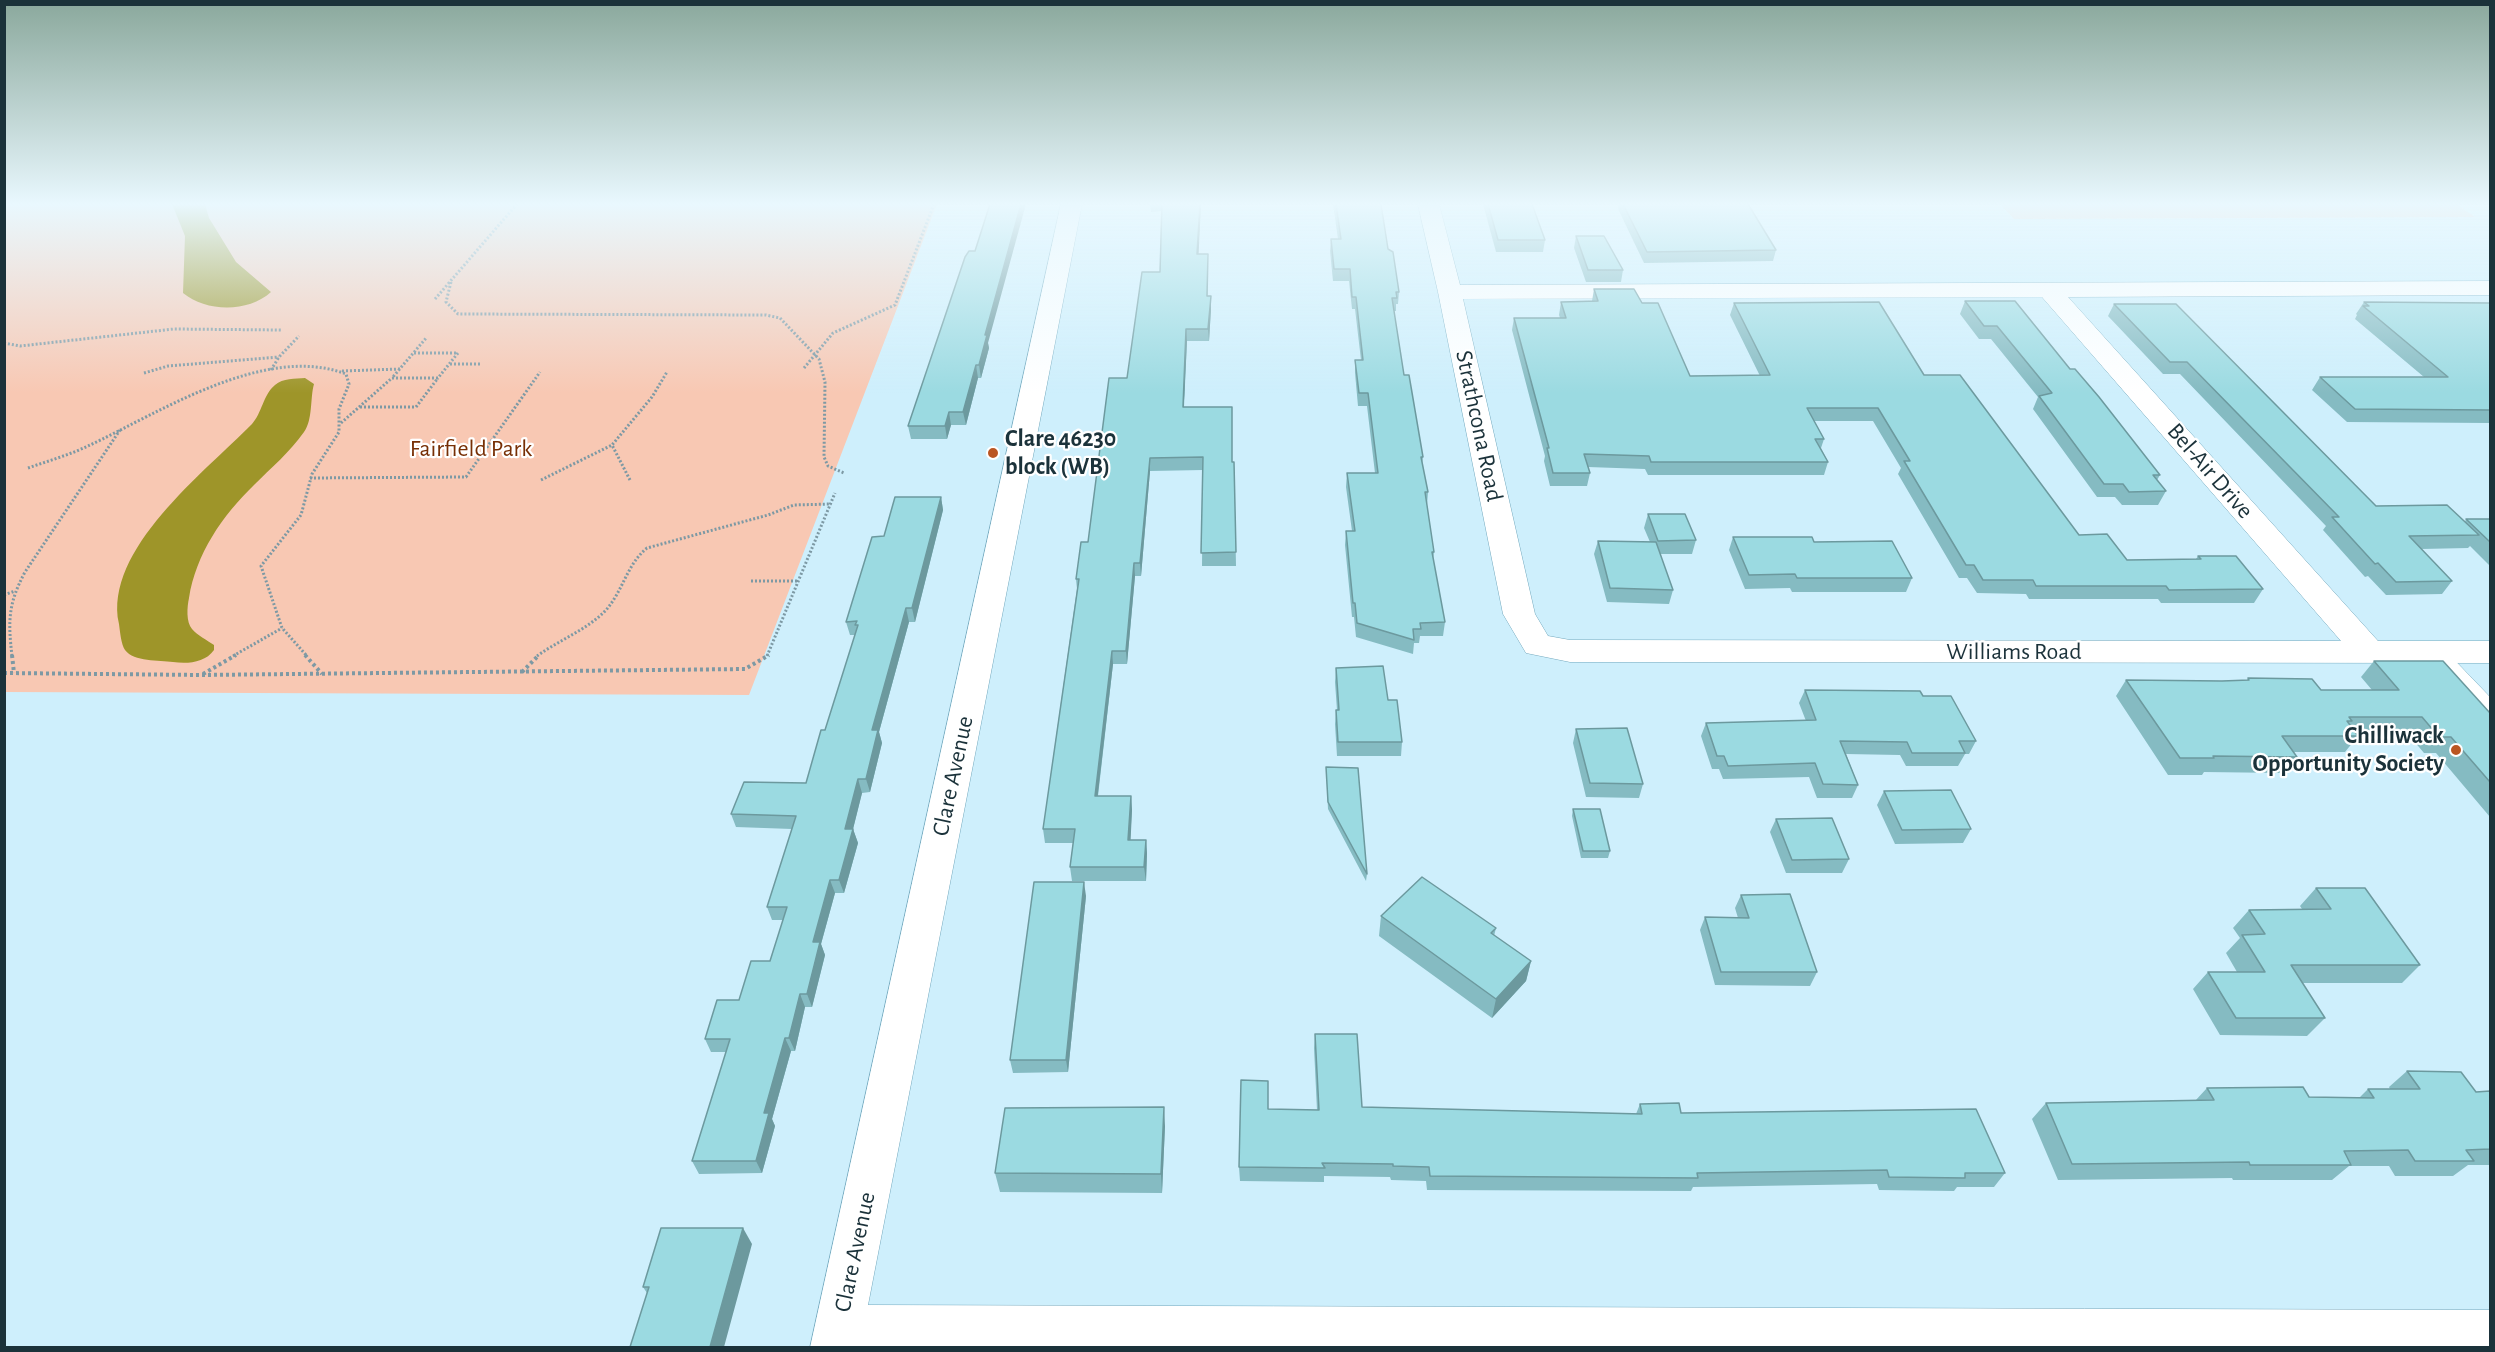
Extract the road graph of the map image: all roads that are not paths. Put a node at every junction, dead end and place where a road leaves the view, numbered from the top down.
1 (1059, 267) edge
2 (1444, 267) edge
3 (2490, 288) edge
4 (2049, 290) junction
5 (1450, 292) junction
6 (1537, 645) joint
7 (2436, 652) junction
8 (2490, 652) edge
9 (2370, 653) junction
10 (2490, 709) edge
11 (2490, 1335) edge
12 (837, 1339) edge
13 (1430, 1340) edge
14 (2027, 1341) edge

1 - 12 street, Clare Avenue
2 - 5 street, Strathcona Road
3 - 4 street
4 - 5 street
4 - 9 street, Bel-Air Drive
5 - 6 street, Strathcona Road
6 - 9 street, Williams Road
7 - 8 street, Williams Road
7 - 9 street, Williams Road
7 - 10 lane
11 - 14 street
12 - 13 street
13 - 14 street

